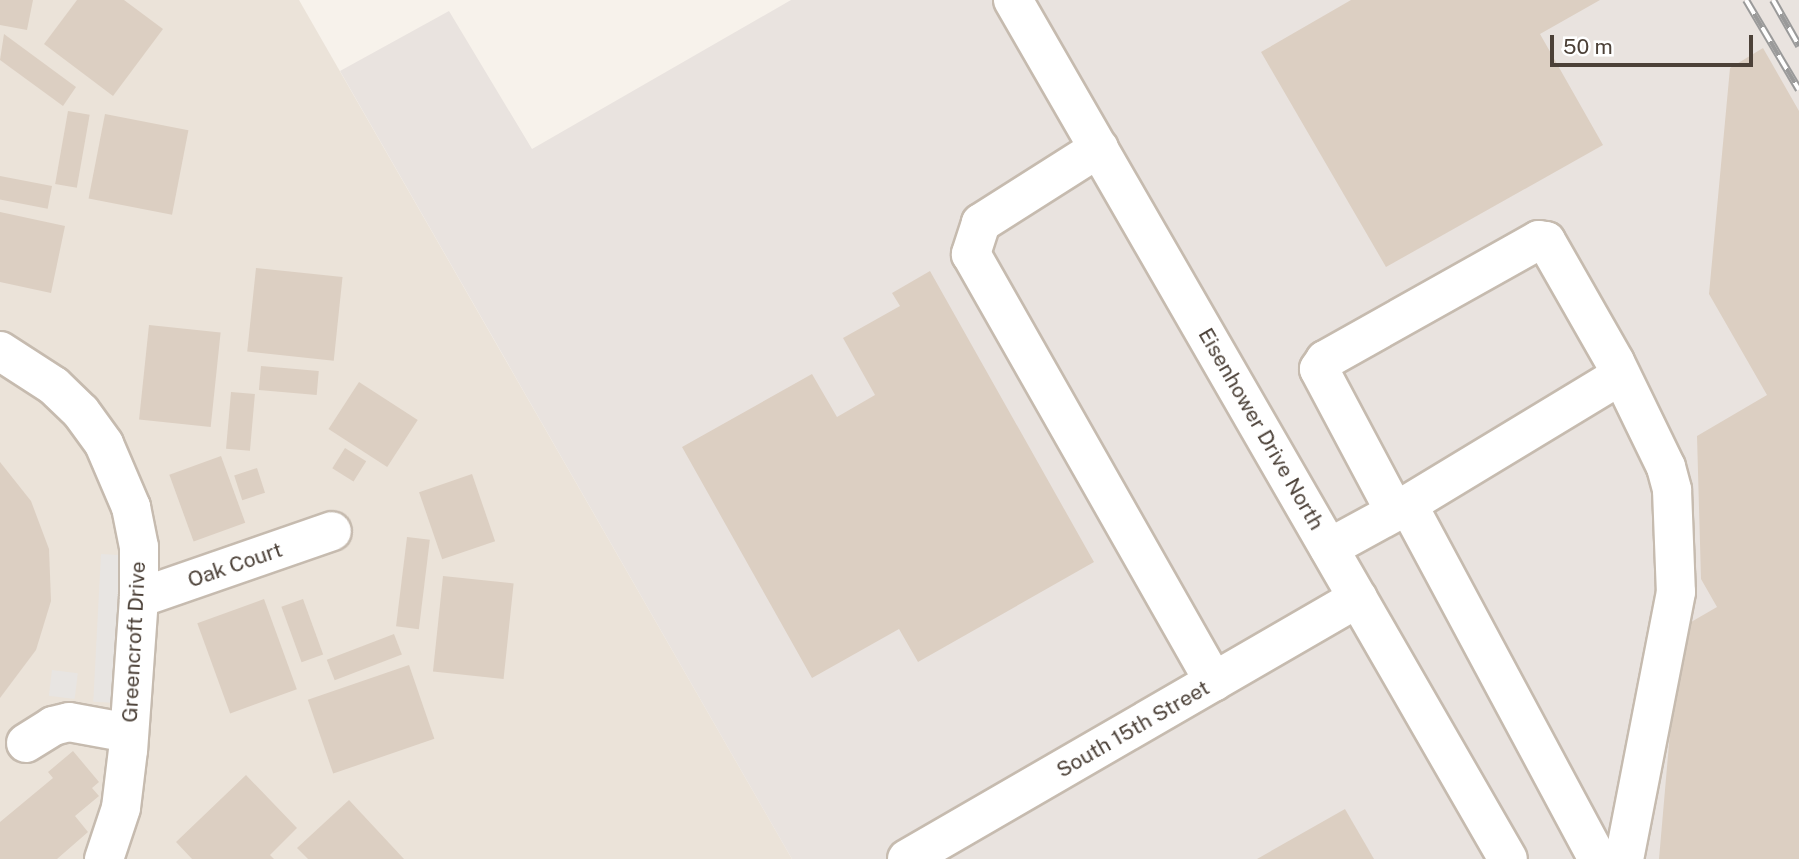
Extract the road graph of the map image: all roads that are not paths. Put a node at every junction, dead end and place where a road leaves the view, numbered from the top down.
1 (1013, 0) edge
2 (1099, 148) junction
3 (0, 351) edge
4 (1621, 375) junction
5 (1401, 508) junction
6 (332, 531) dead end
7 (1329, 548) junction
8 (139, 598) junction
9 (1358, 598) junction
10 (1214, 682) junction
11 (129, 733) junction
12 (26, 743) dead end
13 (107, 858) edge
14 (908, 859) edge
15 (1508, 859) edge
16 (1598, 859) edge
17 (1624, 859) edge

1 - 2 street, Eisenhower Drive North
2 - 7 street, Eisenhower Drive North
2 - 10 street
3 - 8 street, Greencroft Drive
4 - 5 street
4 - 5 street
4 - 17 street
5 - 7 street
5 - 16 street
6 - 8 street, Oak Court
7 - 9 street, Eisenhower Drive North
8 - 11 street, Greencroft Drive
9 - 10 street, South 15th Street
9 - 15 street, Eisenhower Drive North
10 - 14 street, South 15th Street
11 - 12 street
11 - 13 street, Greencroft Drive

